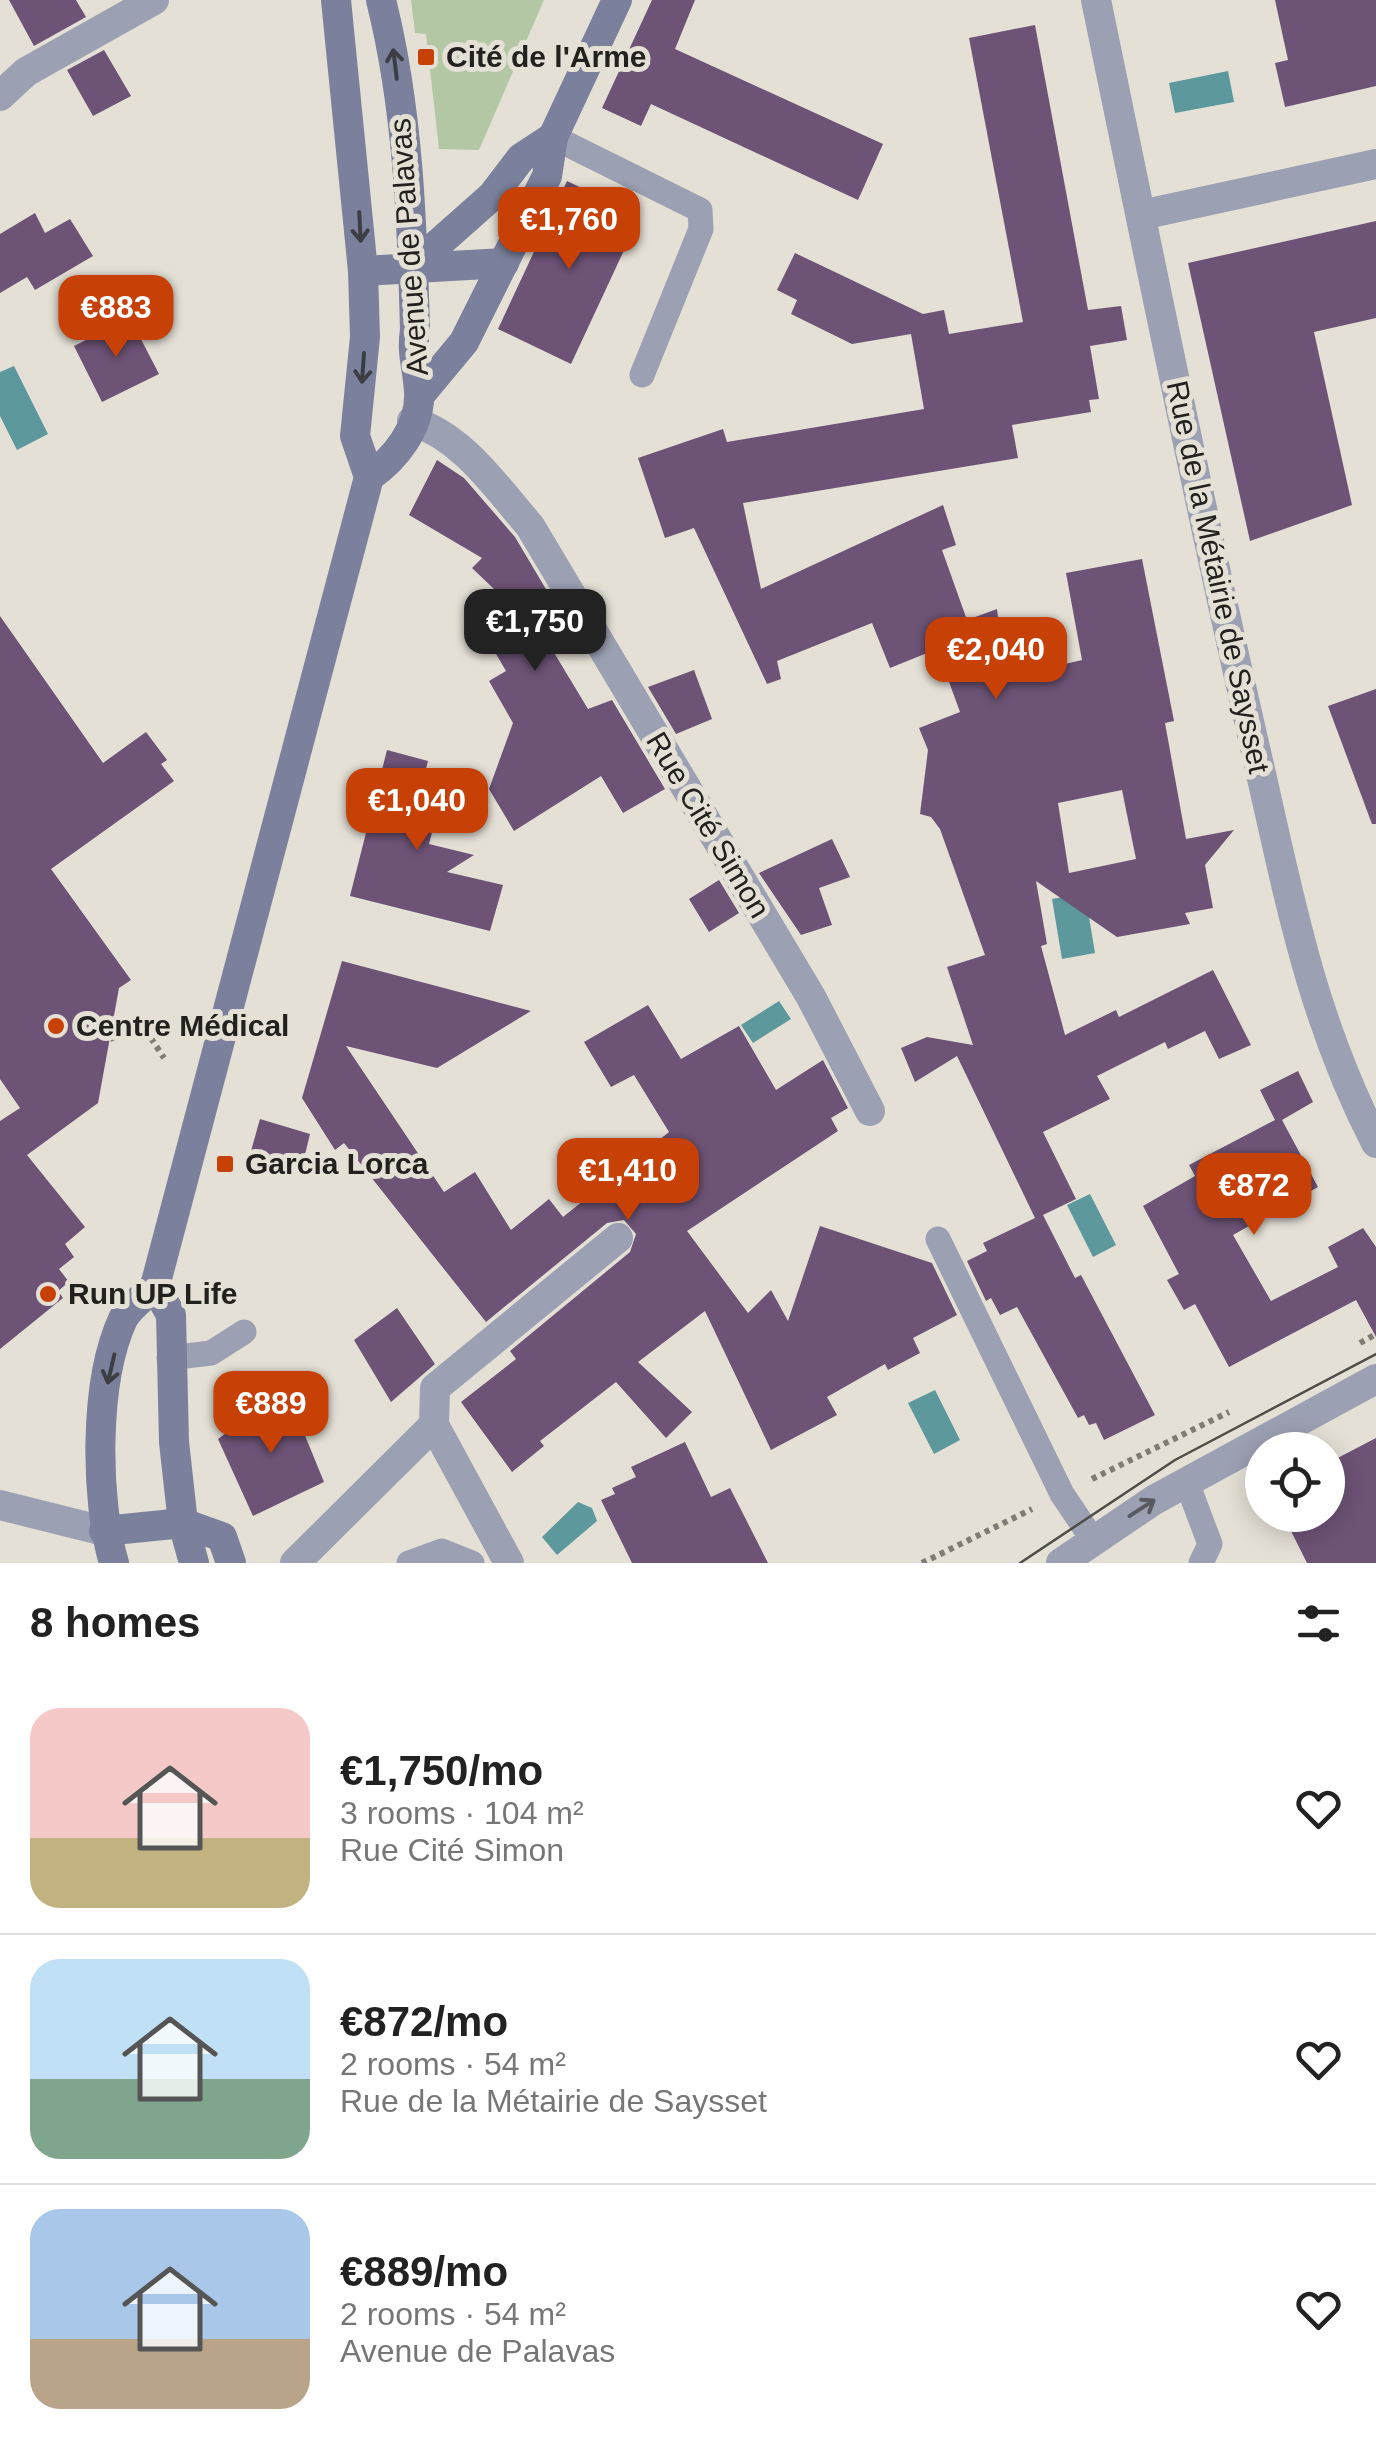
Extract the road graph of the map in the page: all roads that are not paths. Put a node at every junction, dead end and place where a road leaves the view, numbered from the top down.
1 (154, 0) edge
2 (336, 0) edge
3 (381, 0) edge
4 (617, 0) edge
5 (1096, 0) edge
6 (0, 96) edge
7 (553, 137) junction
8 (1376, 164) edge
9 (1141, 215) junction
10 (504, 263) junction
11 (413, 266) junction
12 (363, 271) junction
13 (642, 374) dead end
14 (416, 408) junction
15 (370, 477) junction
16 (870, 1111) dead end
17 (1376, 1142) edge
18 (618, 1238) dead end
19 (938, 1239) dead end
20 (155, 1286) junction
21 (244, 1332) dead end
22 (168, 1358) junction
23 (1376, 1379) edge
24 (434, 1425) junction
25 (1186, 1483) junction
26 (0, 1505) edge
27 (184, 1523) junction
28 (104, 1532) junction
29 (1093, 1540) junction
30 (114, 1563) edge
31 (194, 1563) edge
32 (230, 1563) edge
33 (295, 1563) edge
34 (409, 1563) edge
35 (472, 1563) edge
36 (509, 1563) edge
37 (1061, 1563) edge
38 (1201, 1563) edge

1 - 6 street
2 -> 12 main road, Avenue de Palavas
11 -> 3 main road, Avenue de Palavas
4 - 7 main road
5 - 9 street, Rue de la Métairie de Saysset
7 - 10 main road
7 - 11 main road
7 - 13 lane
8 - 9 street
9 - 17 street, Rue de la Métairie de Saysset
10 - 11 main road
10 - 14 main road
11 - 12 main road
11 - 14 main road, Avenue de Palavas
12 -> 15 main road, Avenue de Palavas
14 - 15 main road
14 - 16 street, Rue Cité Simon
15 - 20 main road
18 - 24 street
19 - 29 lane
20 - 22 main road
20 -> 28 main road
21 - 22 lane
22 - 27 main road
23 - 25 street
24 - 33 street
24 - 36 street
29 -> 25 street
25 - 38 lane
26 - 28 street
27 - 28 main road
27 - 31 main road
27 - 32 main road
28 - 30 main road
29 - 37 street
34 - 35 lane

